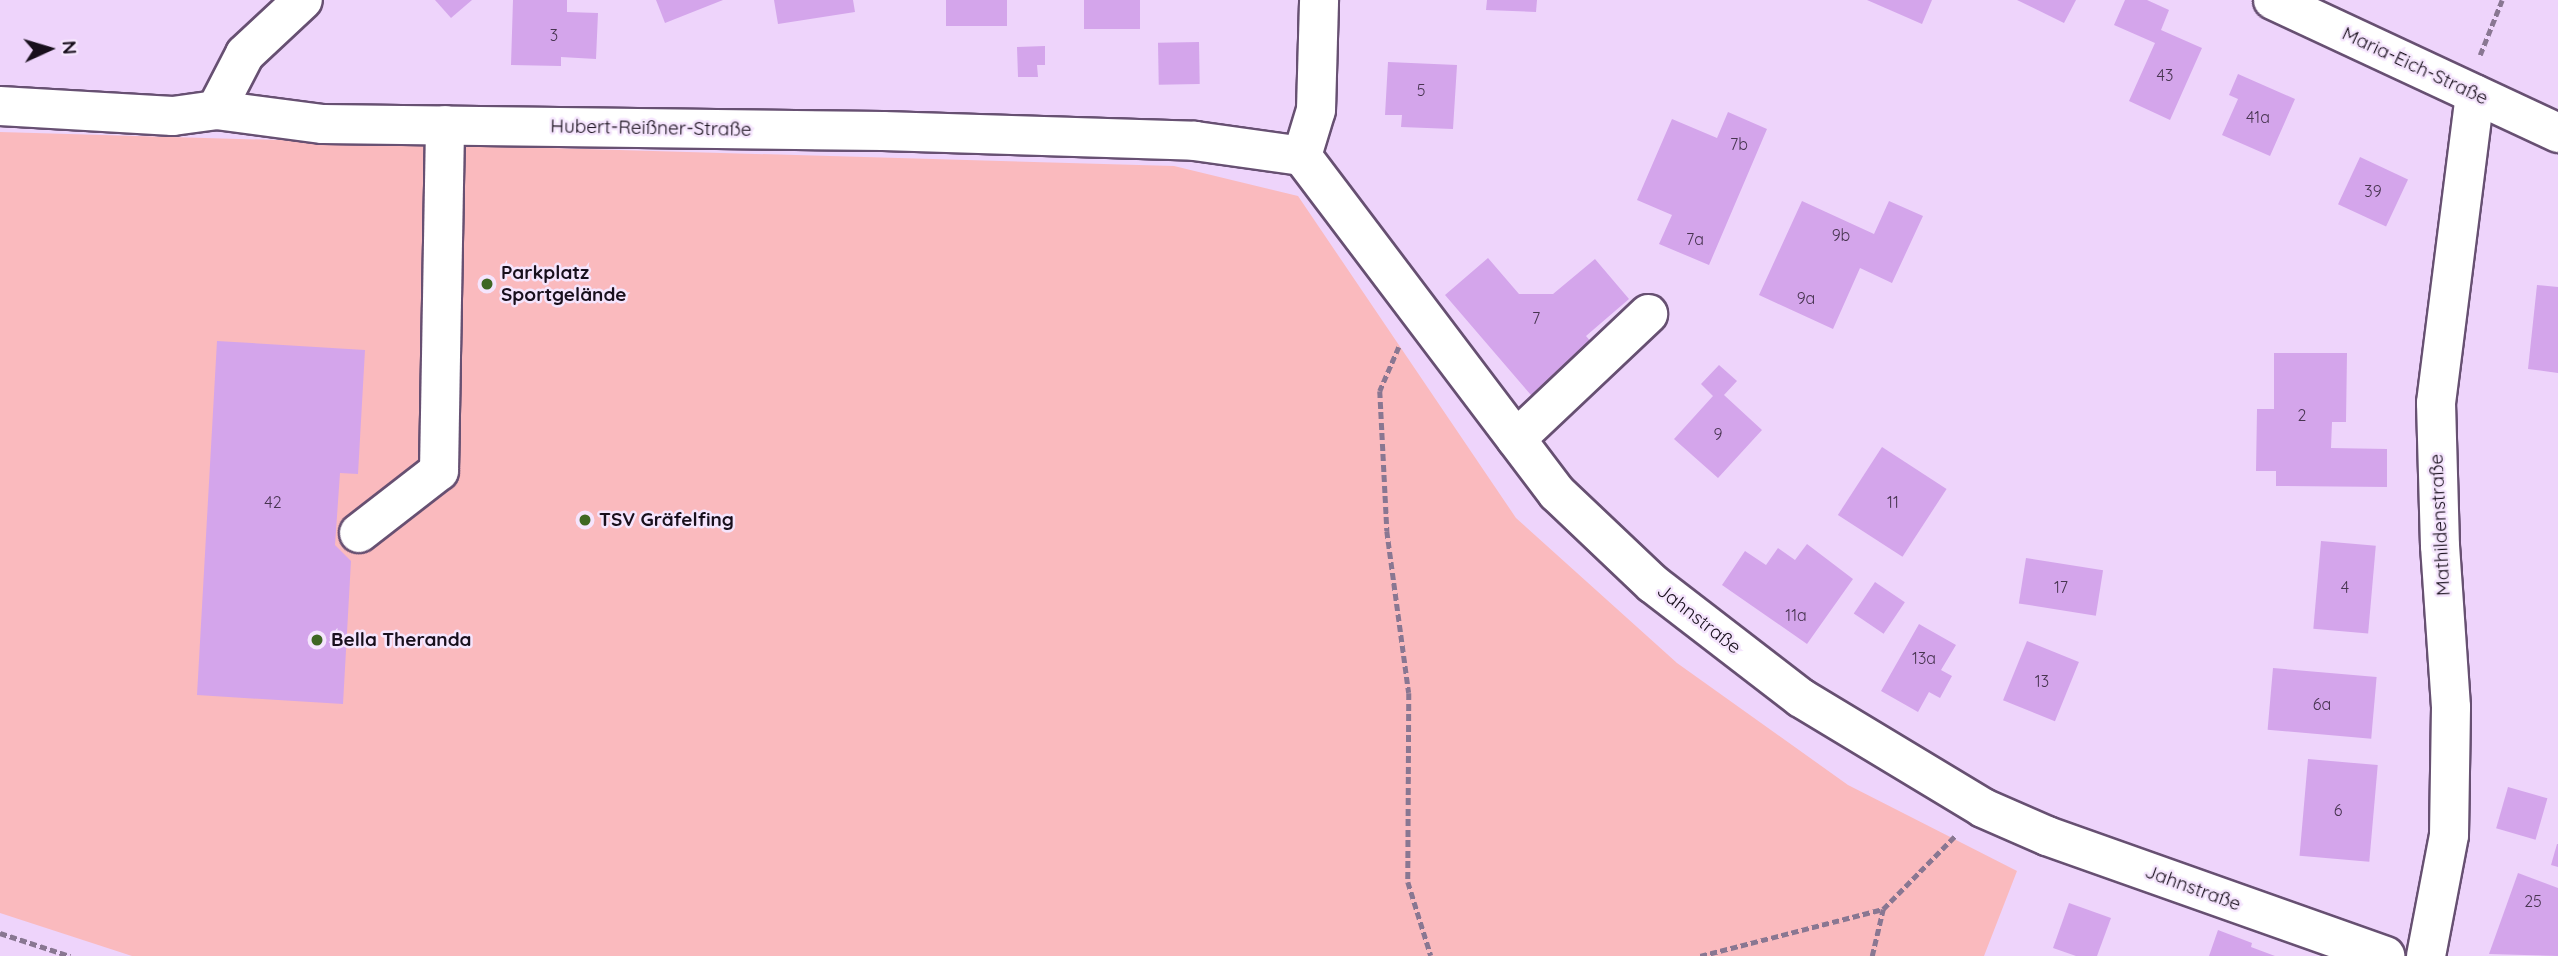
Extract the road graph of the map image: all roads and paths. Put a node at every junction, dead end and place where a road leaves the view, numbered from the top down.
1 (303, 0) edge
2 (1319, 0) edge
3 (2273, 0) edge
4 (2502, 0) edge
5 (2475, 94) junction
6 (0, 106) edge
7 (216, 110) junction
8 (445, 125) junction
9 (2558, 133) edge
10 (1301, 156) junction
11 (1416, 307) junction
12 (1648, 314) dead end
13 (1516, 439) junction
14 (359, 533) dead end
15 (1983, 808) junction
16 (1884, 909) junction
17 (0, 933) edge
18 (70, 956) edge
19 (1432, 956) edge
20 (1700, 956) edge
21 (1872, 956) edge
22 (2385, 956) edge
23 (2426, 956) edge

1 - 7 street
2 - 10 street
3 - 5 street, Maria-Eich-Straße
4 - 5 path
5 - 9 street, Maria-Eich-Straße
5 - 23 street, Mathildenstraße
6 - 7 street, Hubert-Reißner-Straße
7 - 8 street, Hubert-Reißner-Straße
8 - 10 street, Hubert-Reißner-Straße
8 - 14 street
10 - 11 street, Jahnstraße
11 - 13 street, Jahnstraße
11 - 19 path
12 - 13 street
13 - 15 street, Jahnstraße
15 - 16 path
15 - 22 street, Jahnstraße
16 - 20 path
16 - 21 path
17 - 18 path

